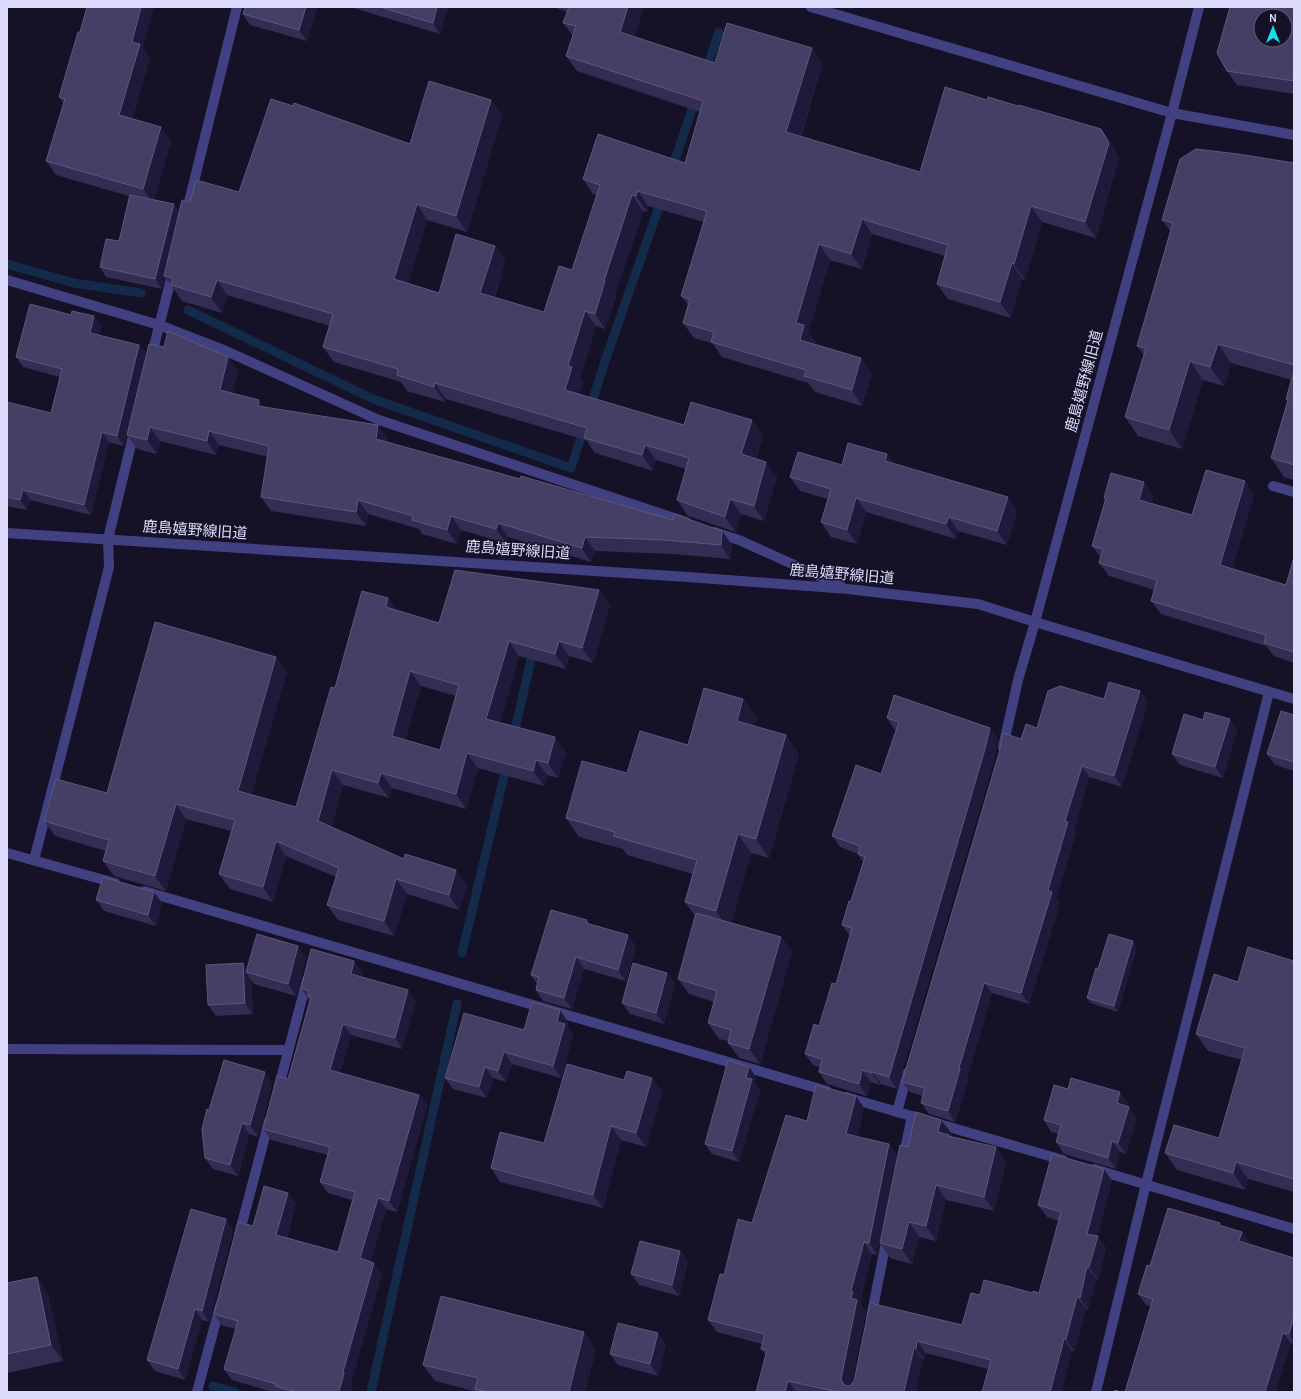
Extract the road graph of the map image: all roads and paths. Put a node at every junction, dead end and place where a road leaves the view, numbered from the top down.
1 (237, 7) edge
2 (811, 7) edge
3 (1199, 7) edge
4 (1172, 113) junction
5 (1294, 135) edge
6 (184, 224) edge
7 (174, 263) edge
8 (7, 280) edge
9 (159, 325) junction
10 (148, 371) edge
11 (137, 417) edge
12 (1273, 486) dead end
13 (1294, 492) edge
14 (7, 533) edge
15 (108, 539) junction
16 (848, 589) junction
17 (1035, 622) junction
18 (1269, 692) junction
19 (1294, 699) edge
20 (1002, 755) edge
21 (7, 853) edge
22 (34, 860) junction
23 (310, 970) edge
24 (7, 1049) edge
25 (288, 1050) junction
26 (910, 1066) edge
27 (896, 1112) junction
28 (912, 1116) junction
29 (1070, 1162) edge
30 (1086, 1166) edge
31 (901, 1170) edge
32 (1146, 1184) junction
33 (890, 1224) edge
34 (1294, 1229) edge
35 (236, 1247) edge
36 (222, 1300) edge
37 (868, 1331) edge
38 (197, 1392) edge
39 (1096, 1392) edge

1 - 6 street
2 - 4 street
3 - 4 street, 鹿島嬉野線旧道
4 - 5 street
4 - 17 street, 鹿島嬉野線旧道
7 - 9 street
8 - 9 street
9 - 10 street
9 - 16 street
11 - 15 street
12 - 13 street
14 - 15 street, 鹿島嬉野線旧道
15 - 16 street, 鹿島嬉野線旧道
15 - 22 street
16 - 17 street, 鹿島嬉野線旧道
17 - 18 street
17 - 20 street
18 - 19 street
18 - 32 street
21 - 22 street
22 - 27 street
23 - 25 street
24 - 25 street
25 - 35 street
26 - 27 street
27 - 28 street
28 - 29 street
28 - 31 street
30 - 32 street
32 - 34 street
32 - 39 street
33 - 37 street
36 - 38 street

